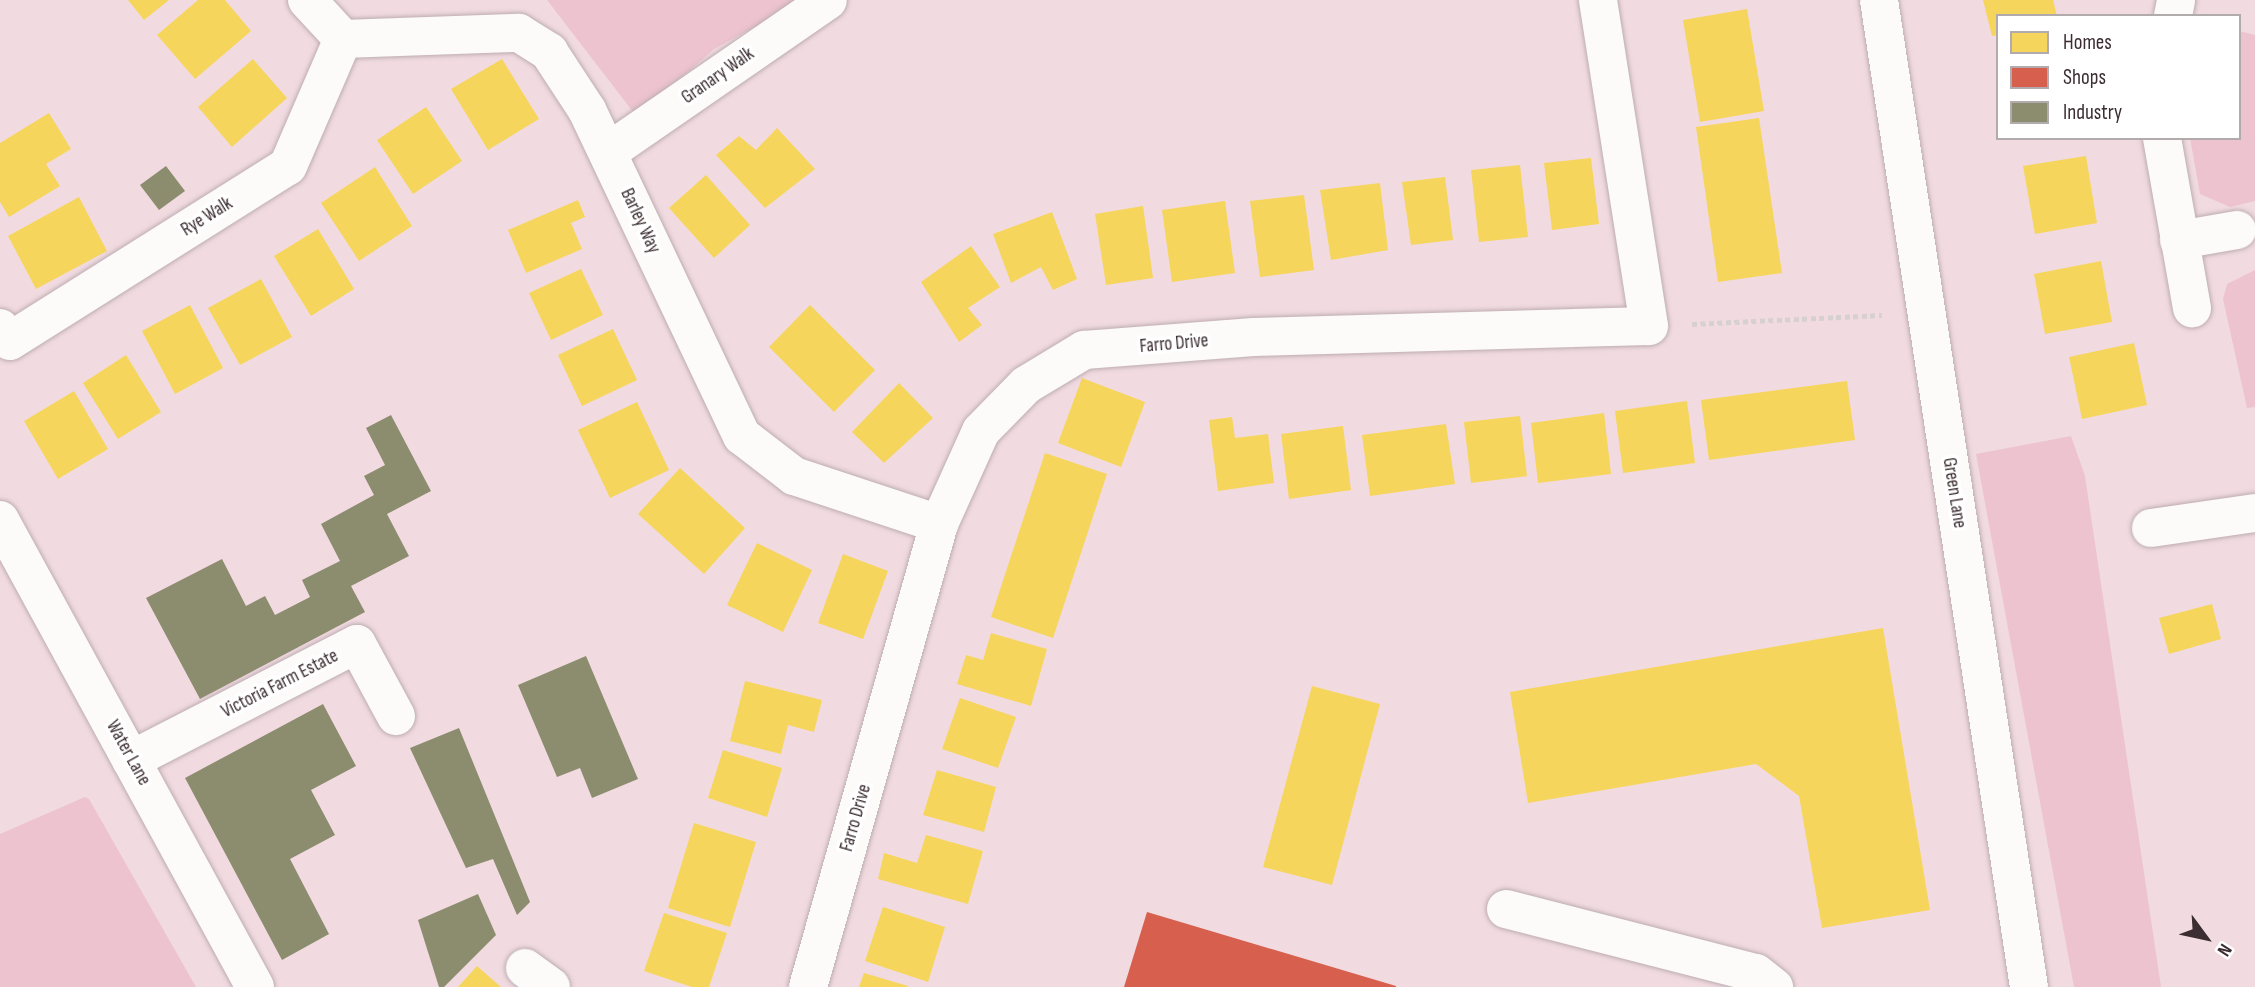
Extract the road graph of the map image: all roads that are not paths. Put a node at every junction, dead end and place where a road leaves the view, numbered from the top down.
1 (307, 0) edge
2 (828, 0) edge
3 (1598, 0) edge
4 (1879, 0) edge
5 (343, 39) junction
6 (2162, 140) edge
7 (608, 152) junction
8 (2237, 230) dead end
9 (2179, 240) junction
10 (2192, 308) dead end
11 (5, 335) edge
12 (2255, 513) edge
13 (0, 520) edge
14 (939, 524) junction
15 (2151, 528) dead end
16 (396, 716) dead end
17 (131, 760) junction
18 (1506, 909) dead end
19 (255, 987) edge
20 (808, 987) edge
21 (1774, 987) edge
22 (2029, 987) edge

1 - 5 street
2 - 7 street, Granary Walk
3 - 14 street, Farro Drive
4 - 22 street, Green Lane
5 - 7 street, Barley Way
5 - 11 street, Rye Walk
6 - 9 street
7 - 14 street, Barley Way
8 - 9 street
9 - 10 street
12 - 15 street
13 - 17 street, Water Lane
14 - 20 street, Farro Drive
16 - 17 street, Victoria Farm Estate
17 - 19 street, Water Lane
18 - 21 street

